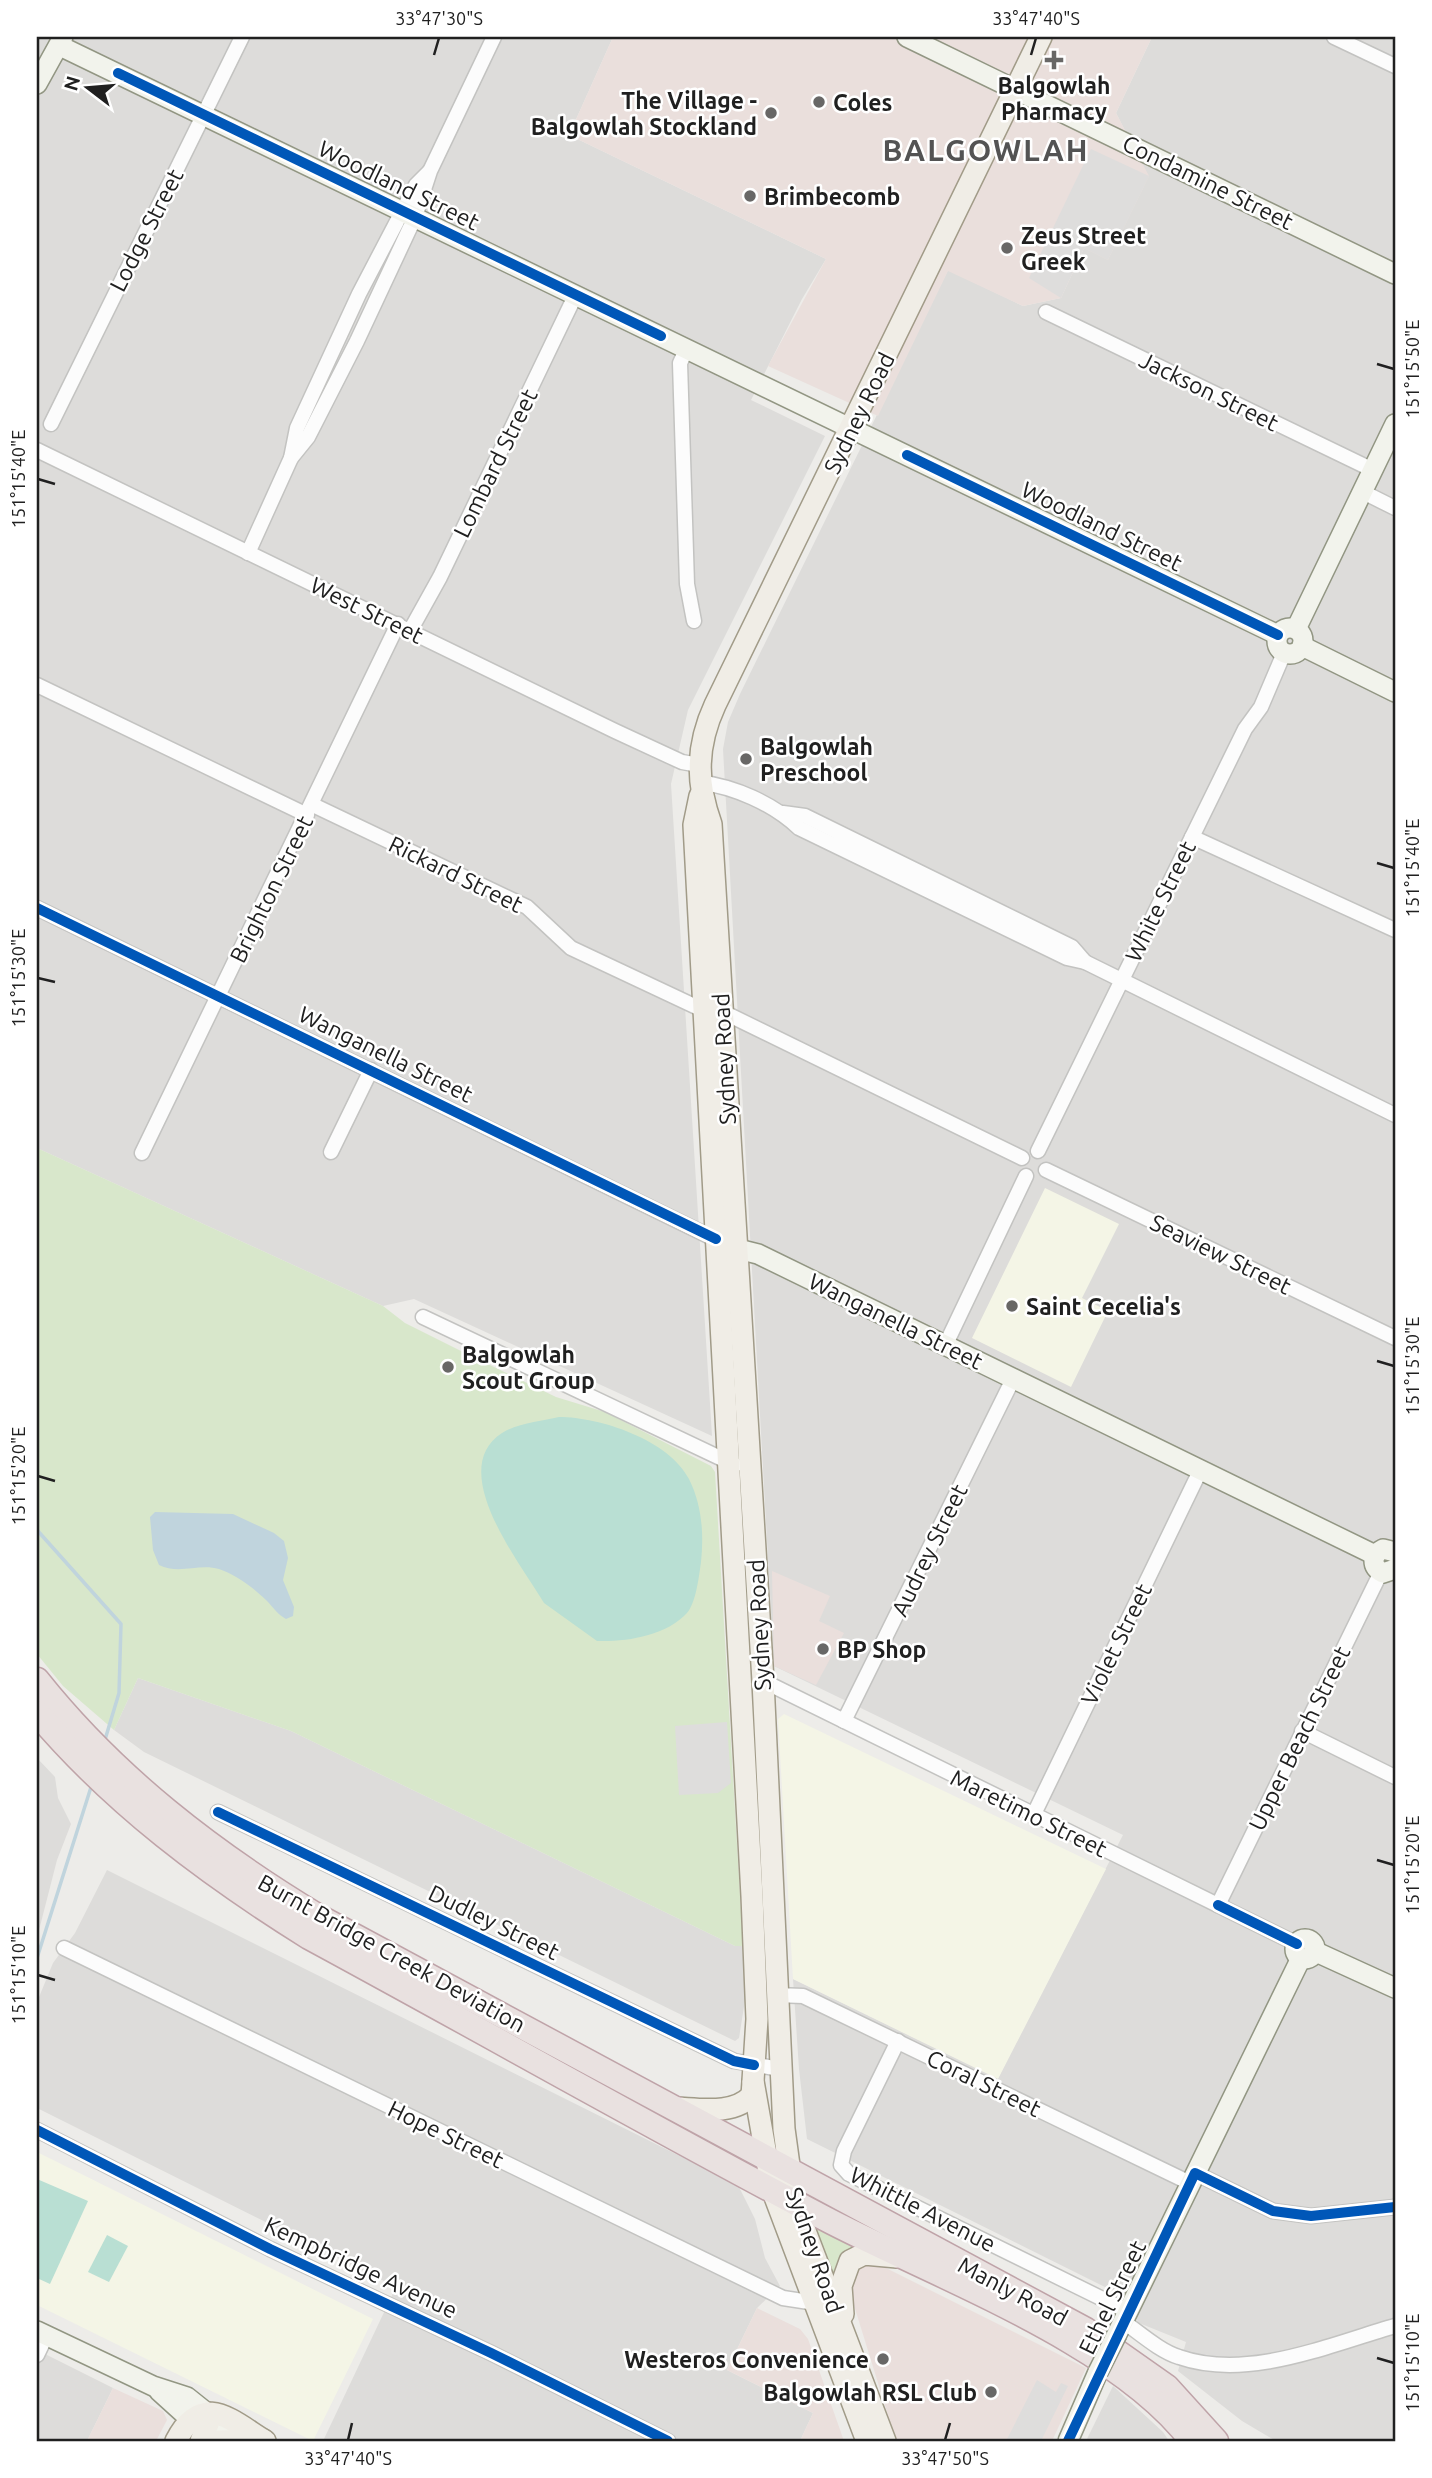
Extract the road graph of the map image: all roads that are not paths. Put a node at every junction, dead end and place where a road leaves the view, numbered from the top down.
1 (242, 37) edge
2 (495, 37) edge
3 (907, 37) edge
4 (1041, 37) edge
5 (1334, 37) edge
6 (62, 41) edge
7 (1395, 66) edge
8 (37, 84) edge
9 (1016, 90) junction
10 (203, 115) junction
11 (409, 214) junction
12 (1395, 274) edge
13 (576, 294) junction
14 (1046, 312) dead end
15 (687, 348) junction
16 (51, 424) dead end
17 (1395, 424) edge
18 (852, 428) junction
19 (37, 450) edge
20 (1373, 470) junction
21 (1363, 492) junction
22 (1395, 508) edge
23 (248, 554) junction
24 (694, 621) dead end
25 (404, 627) junction
26 (1290, 641) junction
27 (37, 685) edge
28 (1395, 692) edge
29 (699, 780) junction
30 (310, 810) junction
31 (1192, 837) junction
32 (37, 908) edge
33 (1395, 930) edge
34 (1122, 979) junction
35 (219, 998) junction
36 (713, 1011) junction
37 (371, 1070) junction
38 (1395, 1115) edge
39 (331, 1152) dead end
40 (1038, 1152) junction
41 (142, 1153) dead end
42 (1023, 1158) junction
43 (1046, 1170) junction
44 (1026, 1176) junction
45 (725, 1243) junction
46 (423, 1317) dead end
47 (1395, 1338) edge
48 (945, 1346) junction
49 (1013, 1379) junction
50 (739, 1466) junction
51 (1200, 1471) junction
52 (1389, 1556) edge
53 (37, 1680) edge
54 (762, 1681) junction
55 (740, 1683) junction
56 (37, 1713) edge
57 (844, 1721) junction
58 (1302, 1731) junction
59 (99, 1764) junction
60 (1395, 1777) edge
61 (218, 1812) dead end
62 (1033, 1816) junction
63 (1218, 1905) junction
64 (64, 1948) dead end
65 (1304, 1951) junction
66 (1395, 1988) edge
67 (776, 1995) junction
68 (898, 2041) junction
69 (780, 2069) junction
70 (753, 2073) junction
71 (677, 2108) junction
72 (37, 2130) edge
73 (766, 2155) junction
74 (788, 2168) junction
75 (1193, 2178) junction
76 (783, 2196) junction
77 (1395, 2207) edge
78 (899, 2257) junction
79 (823, 2304) junction
80 (1123, 2323) junction
81 (1395, 2326) edge
82 (42, 2333) edge
83 (845, 2334) junction
84 (37, 2355) edge
85 (211, 2430) edge
86 (176, 2441) edge
87 (264, 2441) edge
88 (668, 2441) edge
89 (867, 2441) edge
90 (885, 2441) edge
91 (1068, 2441) edge
92 (1192, 2441) edge
93 (1216, 2441) edge

1 - 10 street, Lodge Street
2 - 11 street
3 - 9 street, Condamine Street
4 - 9 main road, Sydney Road
5 - 7 street
6 - 8 street
6 - 10 street, Woodland Street
9 - 12 street, Condamine Street
9 - 18 main road, Sydney Road
10 - 11 street, Woodland Street
10 - 16 street, Lodge Street
11 - 13 street, Woodland Street
11 - 23 street
13 - 15 street, Woodland Street
13 - 25 street, Lombard Street
14 - 20 street, Jackson Street
15 - 18 street, Woodland Street
15 - 24 street
17 - 20 street, White Street
18 - 26 street, Woodland Street
18 - 29 main road, Sydney Road
19 - 23 street, West Street
20 - 21 street, White Street
21 - 22 street
21 - 26 street, White Street
23 - 25 street, West Street
25 - 29 street, West Street
25 - 30 street, Brighton Street
26 - 28 street, Woodland Street
26 - 31 street, White Street
27 - 30 street, Rickard Street
29 - 34 street, West Street
29 - 36 main road, Sydney Road
30 - 35 street, Brighton Street
30 - 36 street, Rickard Street
31 - 33 street
31 - 34 street, White Street
32 - 35 street, Wanganella Street
34 - 38 street, West Street
34 - 40 street, White Street
35 - 37 street, Wanganella Street
35 - 41 street, Brighton Street
36 - 42 street
36 - 45 main road, Sydney Road
37 - 39 street
37 - 45 street, Wanganella Street
40 - 42 street
40 - 43 street
42 - 44 street
43 - 44 street
43 - 47 street, Seaview Street
44 - 48 street
45 - 48 street, Wanganella Street
45 - 50 main road, Sydney Road
46 - 50 street
48 - 49 street, Wanganella Street
49 - 51 street, Wanganella Street
49 - 57 street, Audrey Street
50 - 54 main road, Sydney Road
50 - 55 main road, Sydney Road
51 - 52 street, Wanganella Street
51 - 62 street, Violet Street
52 - 58 street, Upper Beach Street
53 - 59 highway, Burnt Bridge Creek Deviation
54 - 55 main road
54 - 57 street, Maretimo Street
54 - 67 main road, Sydney Road
55 - 70 main road, Sydney Road
56 - 59 highway, Burnt Bridge Creek Deviation
57 - 62 street, Maretimo Street
58 - 60 street
58 - 63 street, Upper Beach Street
59 - 71 highway, Burnt Bridge Creek Deviation
59 - 76 highway, Burnt Bridge Creek Deviation
61 - 70 street, Dudley Street
62 - 63 street, Maretimo Street
63 - 65 street, Maretimo Street
64 - 79 street, Hope Street
65 - 66 street, Maretimo Street
65 - 75 street, Ethel Street
67 - 68 street, Coral Street
67 - 69 main road, Sydney Road
68 - 75 street, Coral Street
68 - 80 street, Whittle Avenue
69 - 70 street, Dudley Street
69 - 74 main road, Sydney Road
70 - 71 main road
70 - 73 main road, Sydney Road
71 - 73 highway, Burnt Bridge Creek Deviation
72 - 88 street, Kempbridge Avenue
73 - 74 highway, Burnt Bridge Creek Deviation
73 - 76 main road, Sydney Road
74 - 76 main road, Sydney Road
74 - 93 highway, Manly Road
75 - 77 street, Coral Street
75 - 80 street, Ethel Street
76 - 78 highway, Manly Road
76 - 79 main road, Sydney Road
78 - 83 main road
78 - 92 highway, Manly Road
79 - 83 main road, Sydney Road
79 - 89 main road, Sydney Road
80 - 81 street
80 - 91 street, Ethel Street, bridge
82 - 84 street
82 - 85 street
83 - 90 main road, Sydney Road
85 - 86 main road
85 - 87 main road
85 - 87 main road

